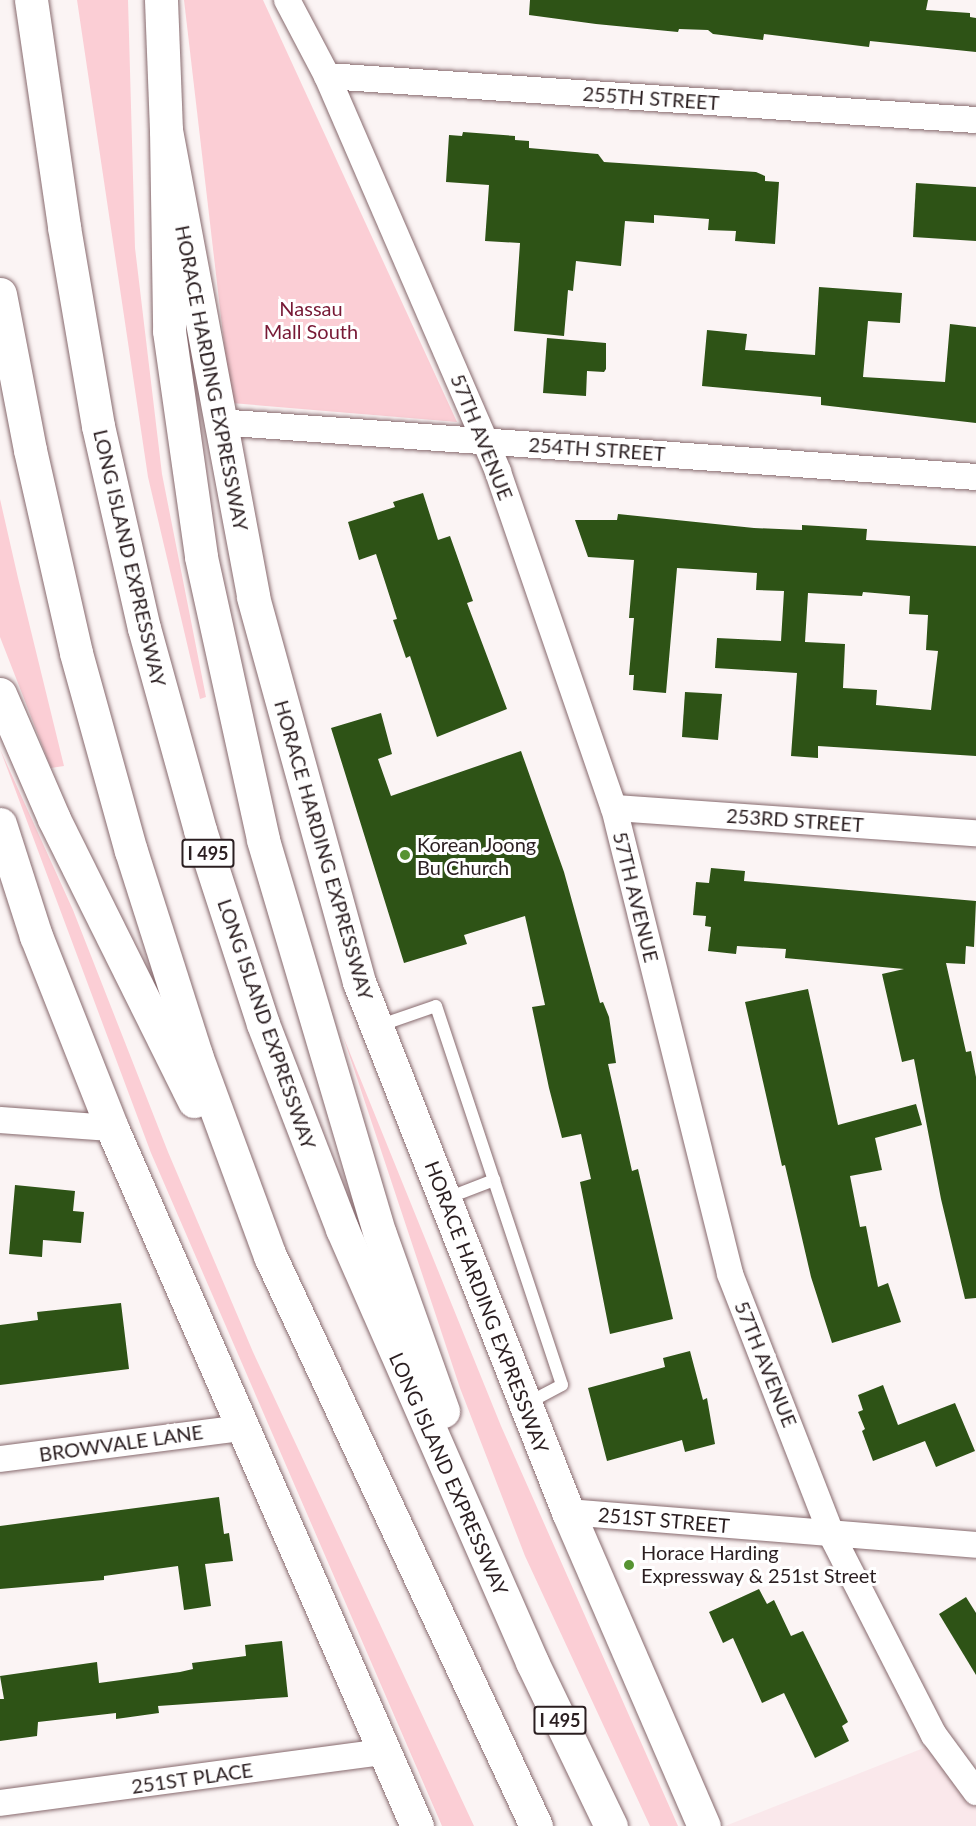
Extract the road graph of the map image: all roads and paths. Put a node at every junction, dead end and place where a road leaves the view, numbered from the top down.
1 (31, 0) edge
2 (161, 0) edge
3 (287, 0) edge
4 (327, 76) junction
5 (976, 120) edge
6 (166, 130) junction
7 (0, 294) edge
8 (218, 422) junction
9 (486, 441) junction
10 (976, 477) edge
11 (0, 694) edge
12 (614, 808) junction
13 (0, 824) edge
14 (976, 833) edge
15 (377, 1027) junction
16 (0, 1120) edge
17 (112, 1128) junction
18 (494, 1180) junction
19 (445, 1199) junction
20 (270, 1256) junction
21 (525, 1404) junction
22 (241, 1428) junction
23 (0, 1459) edge
24 (568, 1512) junction
25 (832, 1536) junction
26 (976, 1545) edge
27 (532, 1662) junction
28 (384, 1752) junction
29 (976, 1792) edge
30 (0, 1803) edge
31 (417, 1826) edge
32 (536, 1826) edge
33 (611, 1826) edge
34 (704, 1826) edge

1 - 27 main road, LONG ISLAND EXPRESSWAY / I 495
2 - 6 main road, HORACE HARDING EXPRESSWAY
3 - 4 street, 57TH AVENUE
4 - 5 street, 255TH STREET
4 - 9 street, 57TH AVENUE
6 - 8 main road, HORACE HARDING EXPRESSWAY
6 - 27 main road
7 - 20 main road
8 - 9 street, 254TH STREET
8 - 15 main road, HORACE HARDING EXPRESSWAY
9 - 10 street, 254TH STREET
9 - 12 street, 57TH AVENUE
11 - 20 main road
12 - 14 street, 253RD STREET
12 - 25 street, 57TH AVENUE
13 - 17 main road
15 - 18 lane
15 - 19 main road, HORACE HARDING EXPRESSWAY
16 - 17 street
17 - 22 main road
18 - 19 lane
18 - 21 lane
19 - 21 main road, HORACE HARDING EXPRESSWAY
20 - 32 main road
21 - 24 main road, HORACE HARDING EXPRESSWAY
22 - 23 street, BROWVALE LANE
22 - 28 main road
24 - 25 street, 251ST STREET
24 - 34 main road, HORACE HARDING EXPRESSWAY
25 - 26 street, 251ST STREET
25 - 29 street, 57TH AVENUE
27 - 33 main road, LONG ISLAND EXPRESSWAY / I 495
28 - 30 street, 251ST PLACE
28 - 31 main road

